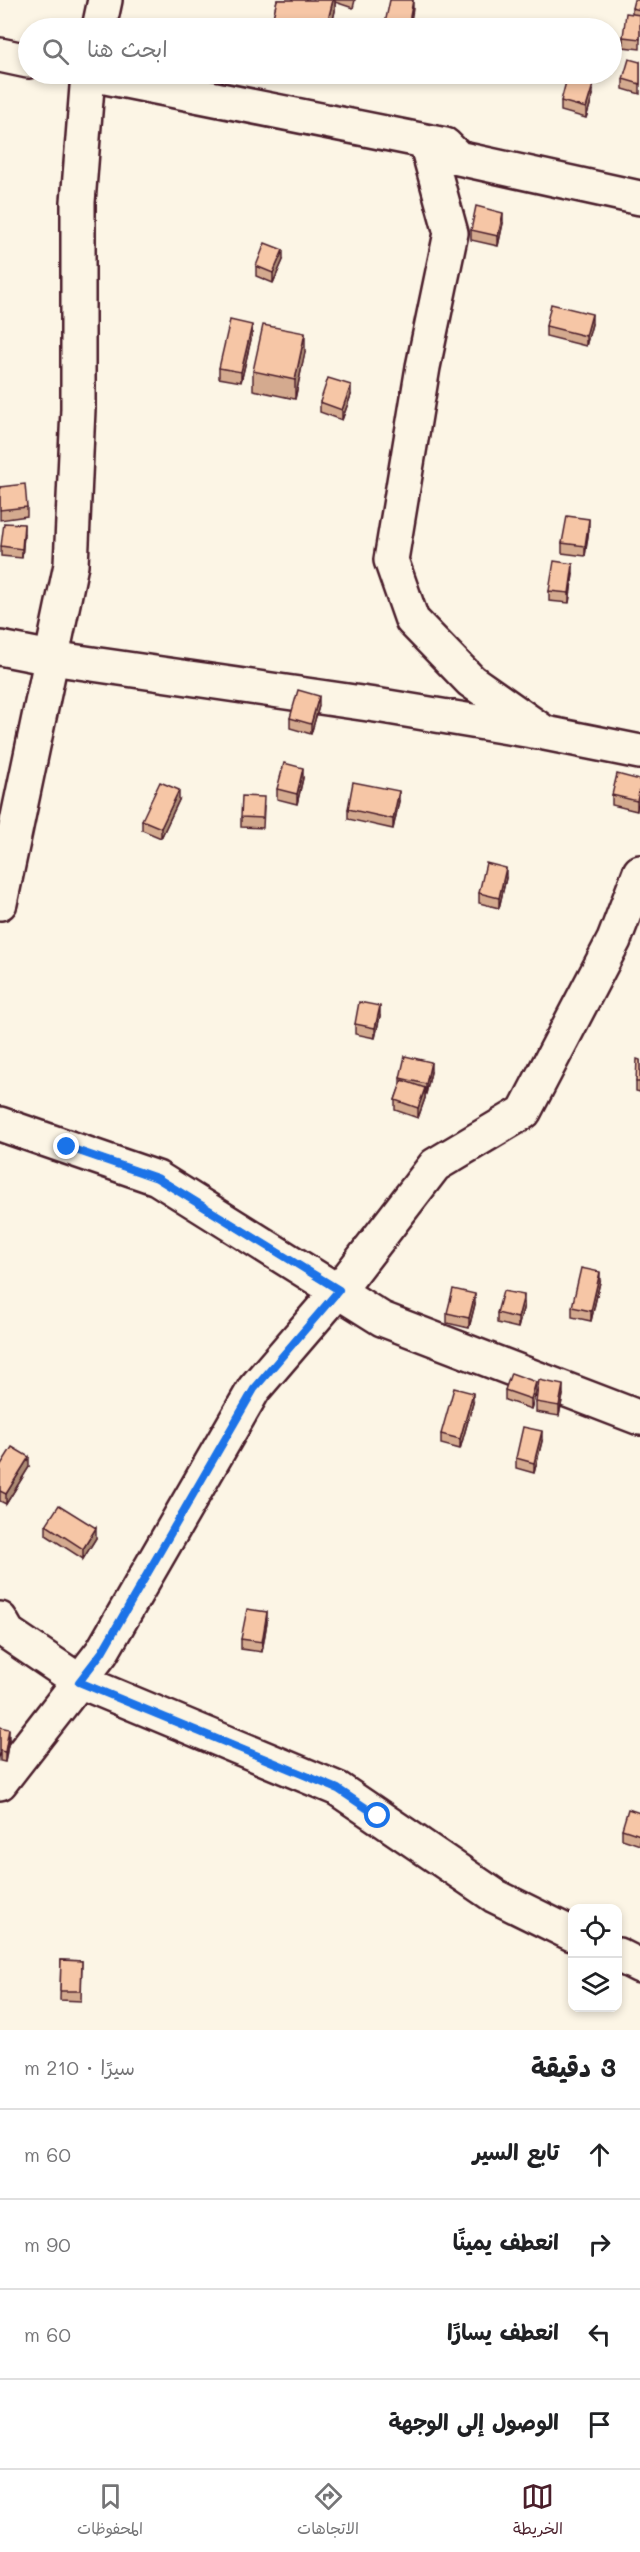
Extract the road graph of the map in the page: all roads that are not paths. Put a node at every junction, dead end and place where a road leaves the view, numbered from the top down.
1 (105, 0) edge
2 (101, 18) edge
3 (0, 55) edge
4 (18, 59) edge
5 (89, 84) edge
6 (139, 84) edge
7 (426, 142) junction
8 (640, 198) edge
9 (0, 648) edge
10 (51, 658) junction
11 (545, 733) junction
12 (640, 752) edge
13 (640, 872) edge
14 (0, 903) edge
15 (0, 1124) edge
16 (339, 1290) junction
17 (640, 1418) edge
18 (3, 1627) edge
19 (79, 1682) junction
20 (0, 1783) edge
21 (568, 1932) edge
22 (622, 1957) edge
23 (640, 1966) edge

1 - 2 street
3 - 4 street
5 - 10 street
6 - 7 street
7 - 8 street
7 - 11 street
9 - 10 street
10 - 11 street
10 - 14 street
11 - 12 street
13 - 16 street
15 - 16 street
16 - 17 street
16 - 19 street
18 - 19 street
19 - 20 street
19 - 21 street
22 - 23 street

